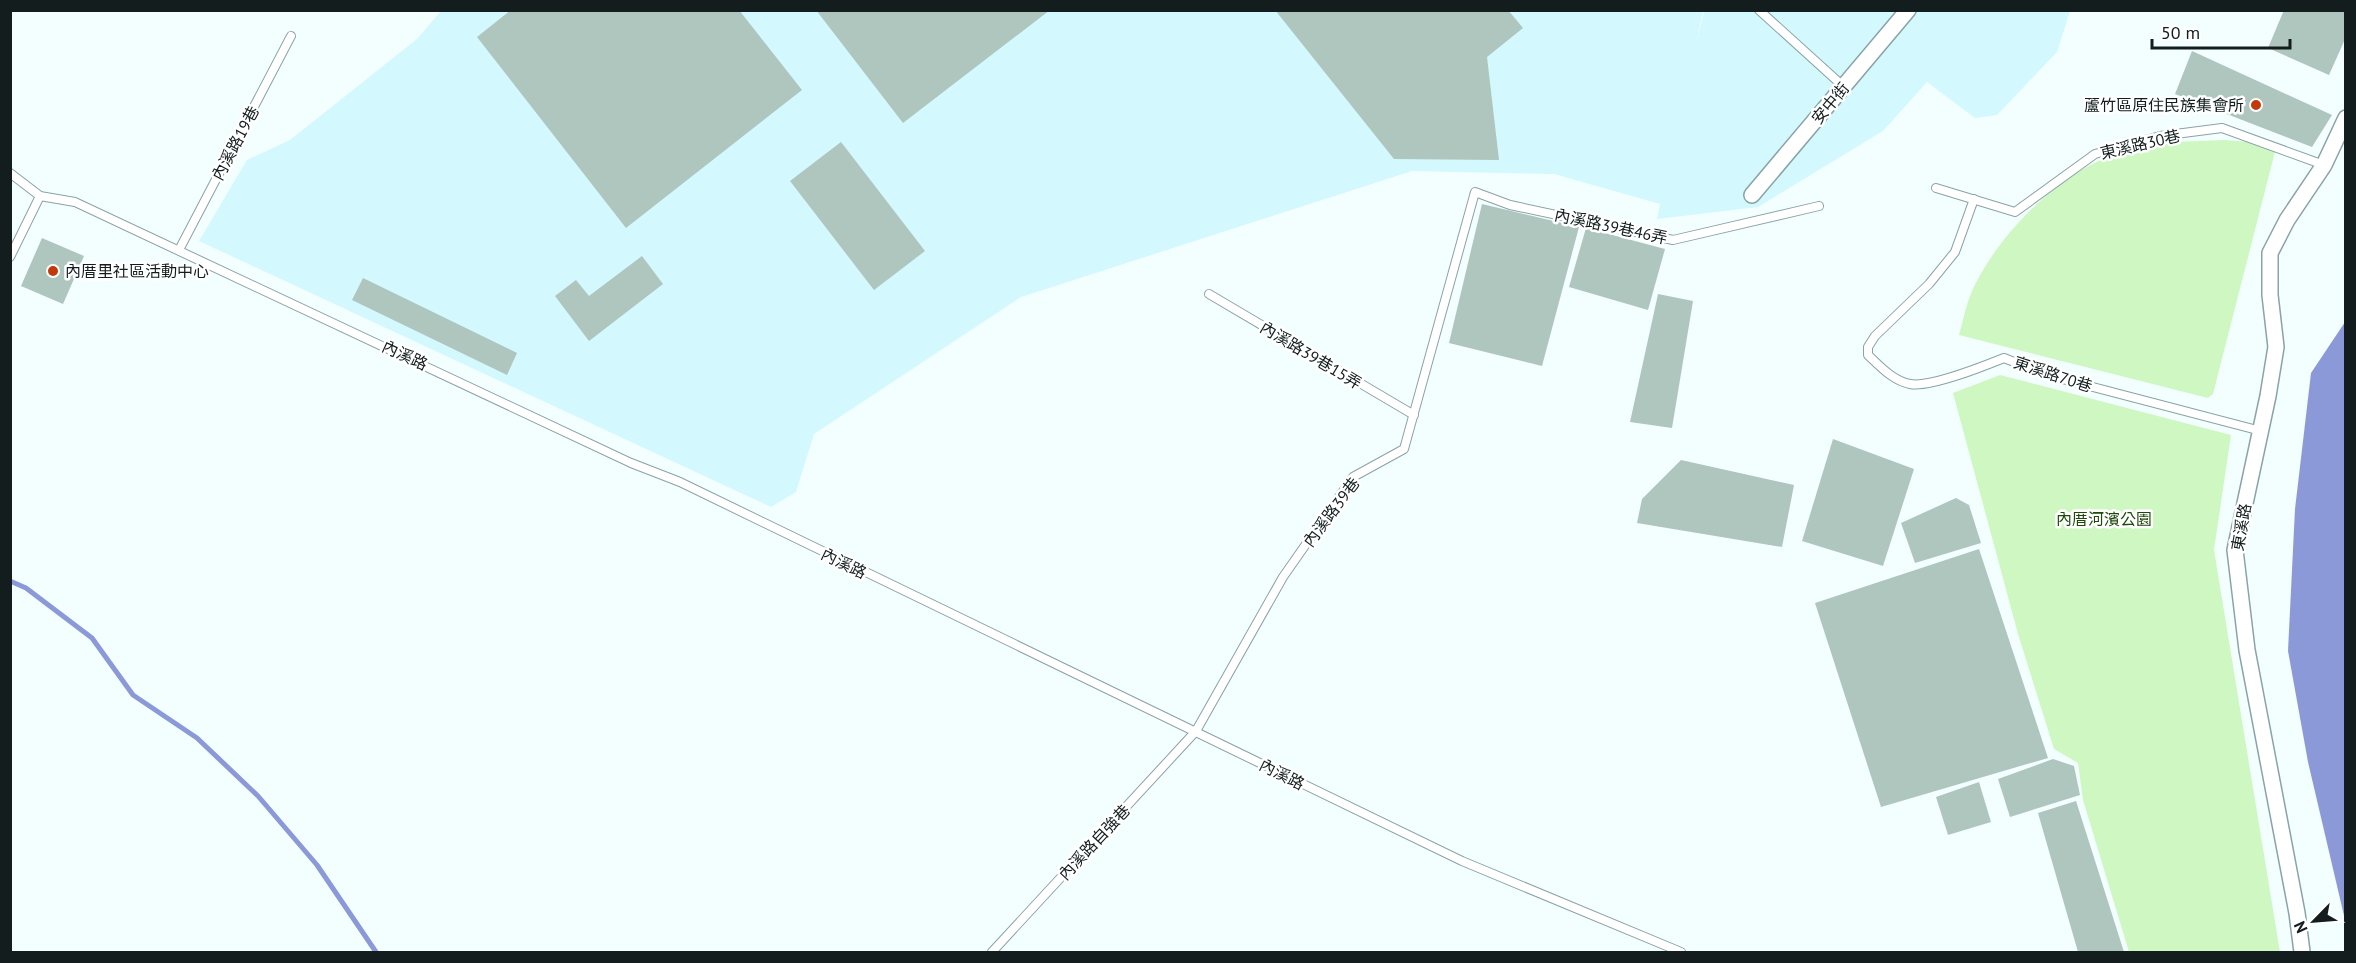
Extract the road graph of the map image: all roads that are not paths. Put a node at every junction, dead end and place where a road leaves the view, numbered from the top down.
1 (1759, 10) edge
2 (1908, 10) edge
3 (291, 36) dead end
4 (1844, 87) junction
5 (2346, 118) edge
6 (2324, 165) junction
7 (10, 173) edge
8 (1936, 188) dead end
9 (1475, 192) joint
10 (1752, 195) dead end
11 (40, 196) junction
12 (1974, 199) junction
13 (1819, 206) dead end
14 (179, 250) junction
15 (10, 257) edge
16 (1209, 294) dead end
17 (1414, 415) junction
18 (2261, 431) junction
19 (1196, 731) junction
20 (992, 952) edge
21 (1681, 952) edge
22 (2302, 952) edge

1 - 4 lane
2 - 4 street, 安中街
3 - 14 lane, 內溪路19巷
4 - 10 street, 安中街
5 - 6 street, 東溪路
6 - 12 lane, 東溪路30巷
6 - 18 street, 東溪路
7 - 11 lane, 內溪路
8 - 12 lane, 東溪路30巷
9 - 13 lane, 內溪路39巷46弄
9 - 17 lane, 內溪路39巷
11 - 14 lane, 內溪路
11 - 15 lane
12 - 18 lane, 東溪路70巷
14 - 19 lane, 內溪路
16 - 17 lane, 內溪路39巷15弄
17 - 19 lane, 內溪路39巷
18 - 22 street, 東溪路
19 - 20 lane, 內溪路自強巷
19 - 21 lane, 內溪路

